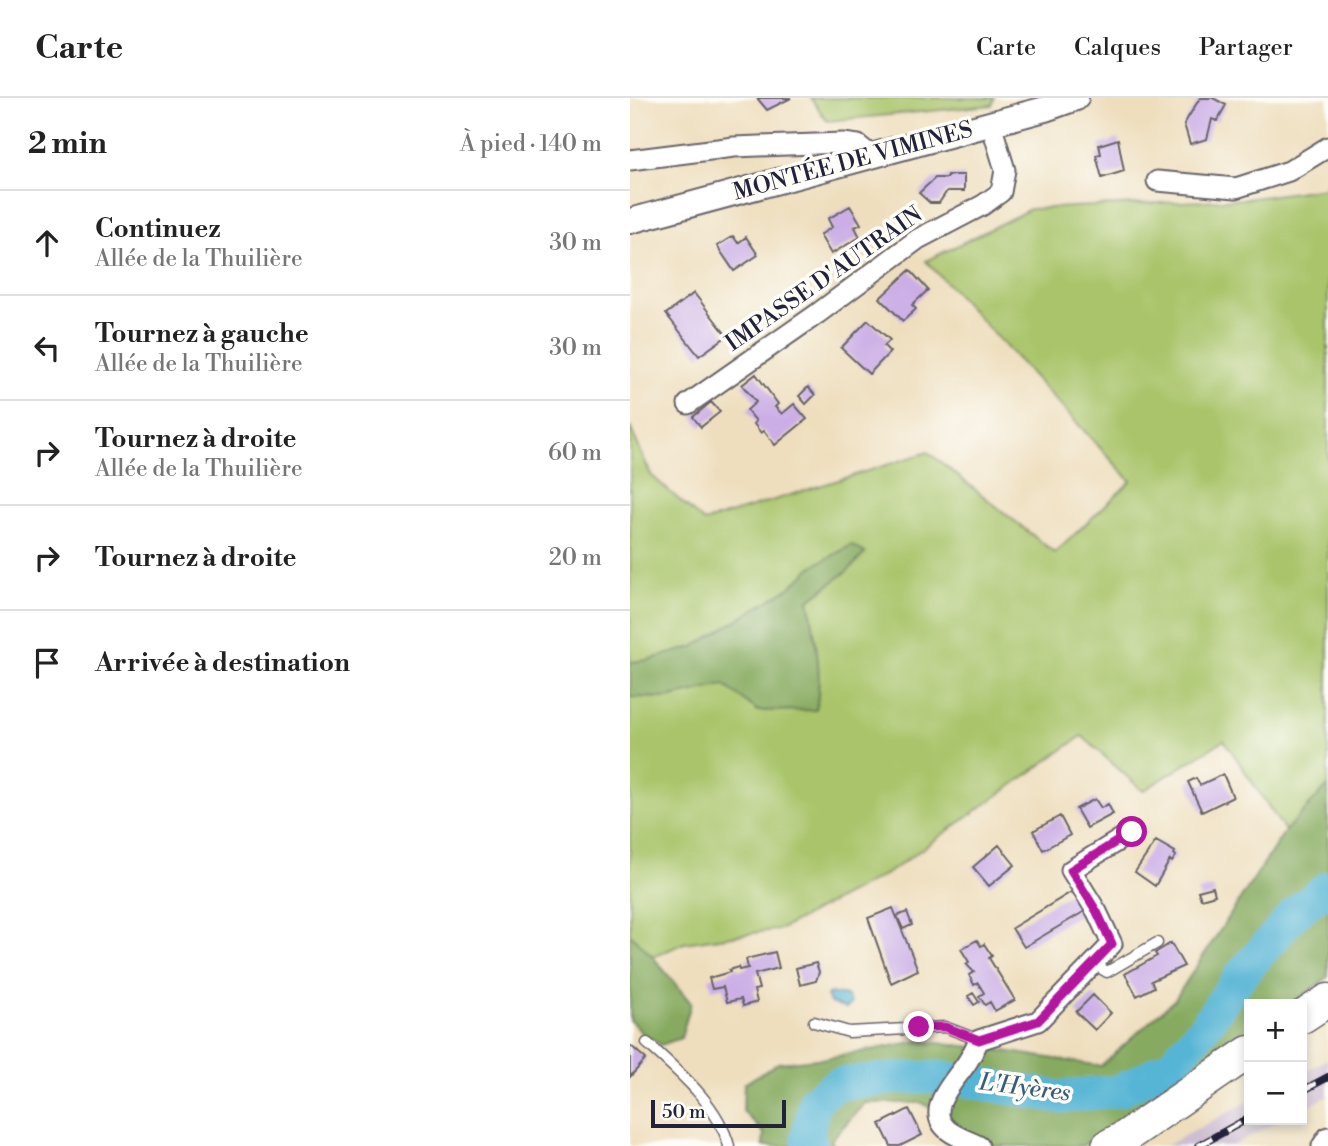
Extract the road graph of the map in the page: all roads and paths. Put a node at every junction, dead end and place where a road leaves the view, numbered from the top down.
1 (1076, 98) edge
2 (991, 124) junction
3 (1328, 147) edge
4 (873, 156) junction
5 (630, 160) edge
6 (1157, 181) dead end
7 (630, 221) edge
8 (688, 404) dead end
9 (1132, 832) dead end
10 (1157, 943) dead end
11 (1094, 964) junction
12 (1328, 1000) edge
13 (1307, 1014) edge
14 (814, 1022) dead end
15 (979, 1040) junction
16 (647, 1043) dead end
17 (1244, 1055) edge
18 (1328, 1137) edge
19 (729, 1146) edge
20 (978, 1146) edge
21 (1108, 1146) edge
22 (1322, 1146) edge

1 - 2 street, MONTÉE DE VIMINES
2 - 4 street, MONTÉE DE VIMINES
2 - 8 street, IMPASSE D'AUTRAIN
3 - 6 street
4 - 5 street
4 - 7 street, MONTÉE DE VIMINES
9 - 11 street
10 - 11 lane
11 - 15 street
12 - 13 main road
14 - 15 lane
15 - 20 street
16 - 19 lane
17 - 21 main road
18 - 22 street

